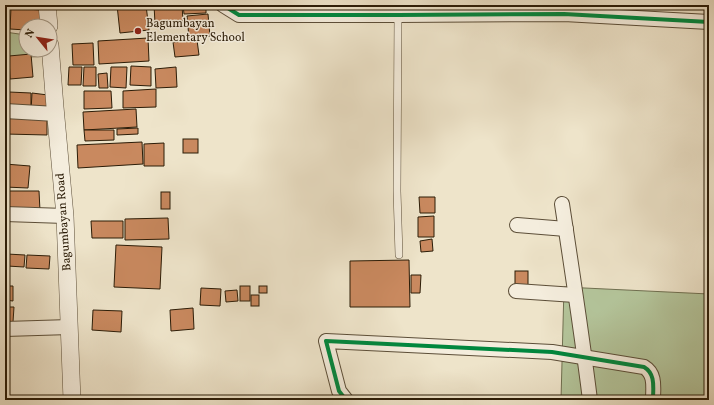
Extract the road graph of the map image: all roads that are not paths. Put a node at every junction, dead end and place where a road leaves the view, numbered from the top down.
1 (47, 5) edge
2 (223, 5) edge
3 (565, 9) edge
4 (398, 16) junction
5 (48, 18) edge
6 (709, 22) edge
7 (51, 58) edge
8 (5, 111) edge
9 (56, 114) junction
10 (562, 204) dead end
11 (5, 214) edge
12 (65, 216) junction
13 (517, 225) dead end
14 (566, 229) junction
15 (399, 255) dead end
16 (516, 291) dead end
17 (575, 295) junction
18 (70, 327) junction
19 (5, 329) edge
20 (585, 358) junction
21 (72, 400) edge
22 (346, 400) edge
23 (590, 400) edge
24 (653, 400) edge

1 - 5 street
2 - 4 street
3 - 4 street
3 - 6 street
4 - 15 lane
7 - 9 street, Bagumbayan Road
8 - 9 street
9 - 12 street, Bagumbayan Road
10 - 14 street
11 - 12 street
12 - 18 street, Bagumbayan Road
13 - 14 street
14 - 17 street
16 - 17 street
17 - 20 street
18 - 19 street
18 - 21 street, Bagumbayan Road
20 - 22 street
20 - 23 street
20 - 24 street

